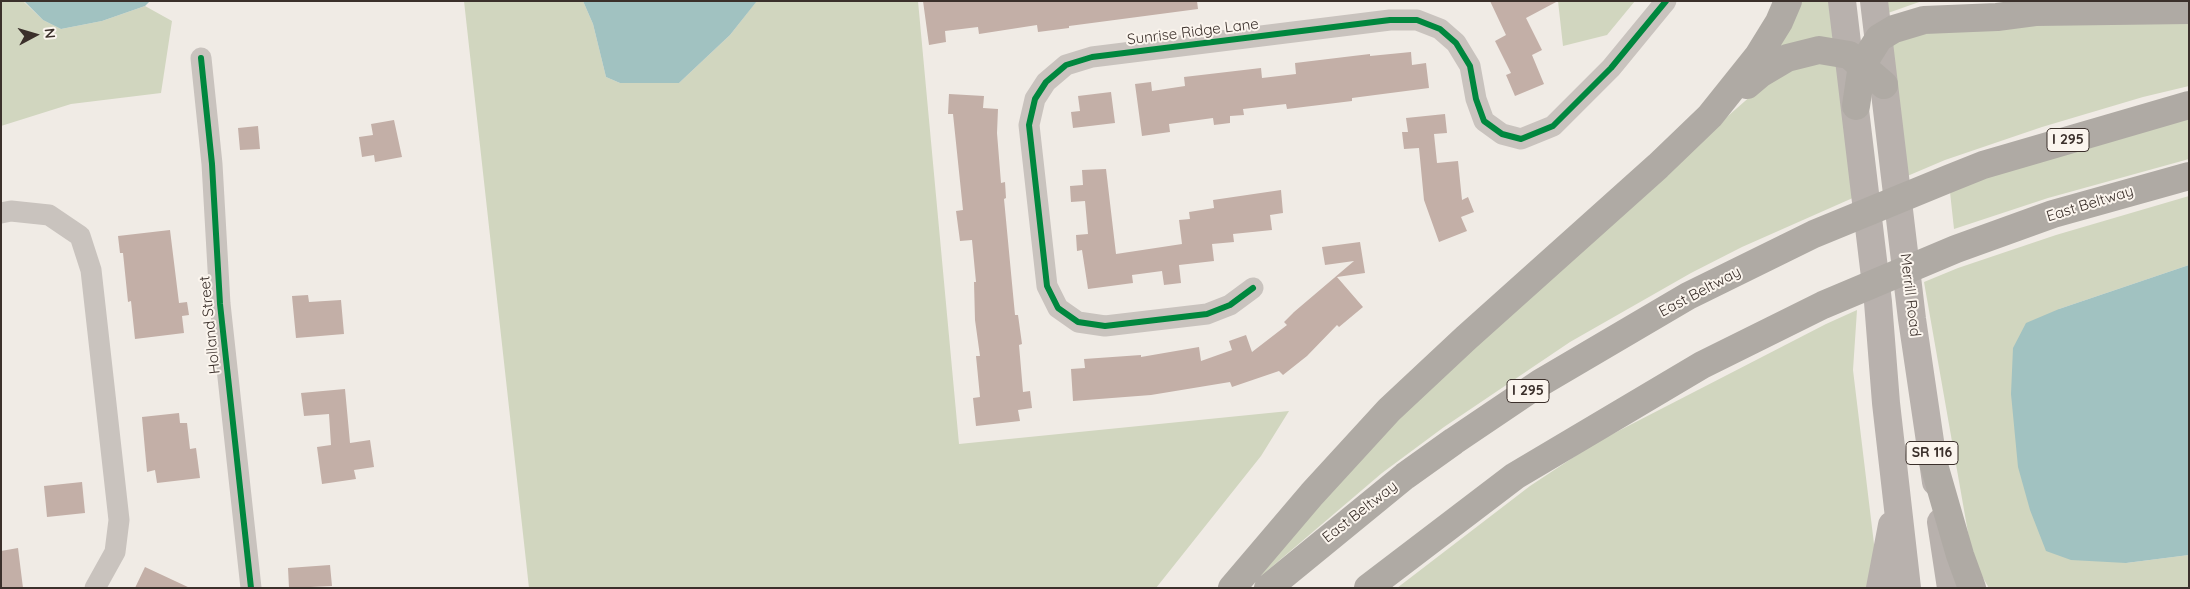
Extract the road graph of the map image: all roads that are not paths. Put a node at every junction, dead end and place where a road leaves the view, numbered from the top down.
1 (1666, 1) edge
2 (1788, 1) edge
3 (1842, 1) edge
4 (1874, 1) edge
5 (1992, 1) edge
6 (2189, 10) edge
7 (2035, 12) junction
8 (1879, 38) junction
9 (201, 58) dead end
10 (1856, 60) junction
11 (1884, 85) junction
12 (2189, 105) edge
13 (1856, 106) joint
14 (1710, 116) junction
15 (2189, 176) edge
16 (1, 213) edge
17 (1253, 288) dead end
18 (1932, 458) junction
19 (1897, 497) junction
20 (95, 588) edge
21 (251, 588) edge
22 (1232, 588) edge
23 (1268, 588) edge
24 (1368, 588) edge
25 (1880, 588) edge
26 (1907, 588) edge
27 (1951, 588) edge
28 (1972, 588) edge

1 - 17 street, Sunrise Ridge Lane
2 - 14 highway
3 - 10 main road
4 - 8 main road, Merrill Road / SR 116
5 - 7 highway
6 - 7 highway
7 - 8 highway
8 - 10 highway
8 - 11 main road, Merrill Road / SR 116
9 - 21 street, Holland Street
10 - 11 highway
10 - 13 highway
10 - 14 highway
11 - 18 main road, Merrill Road / SR 116
12 - 23 highway, East Beltway / I 295
13 - 19 main road, SR 116
14 - 22 highway
15 - 24 highway, East Beltway
16 - 20 street
18 - 27 main road, Merrill Road / SR 116
18 - 28 highway
19 - 25 main road
19 - 26 main road, SR 116

